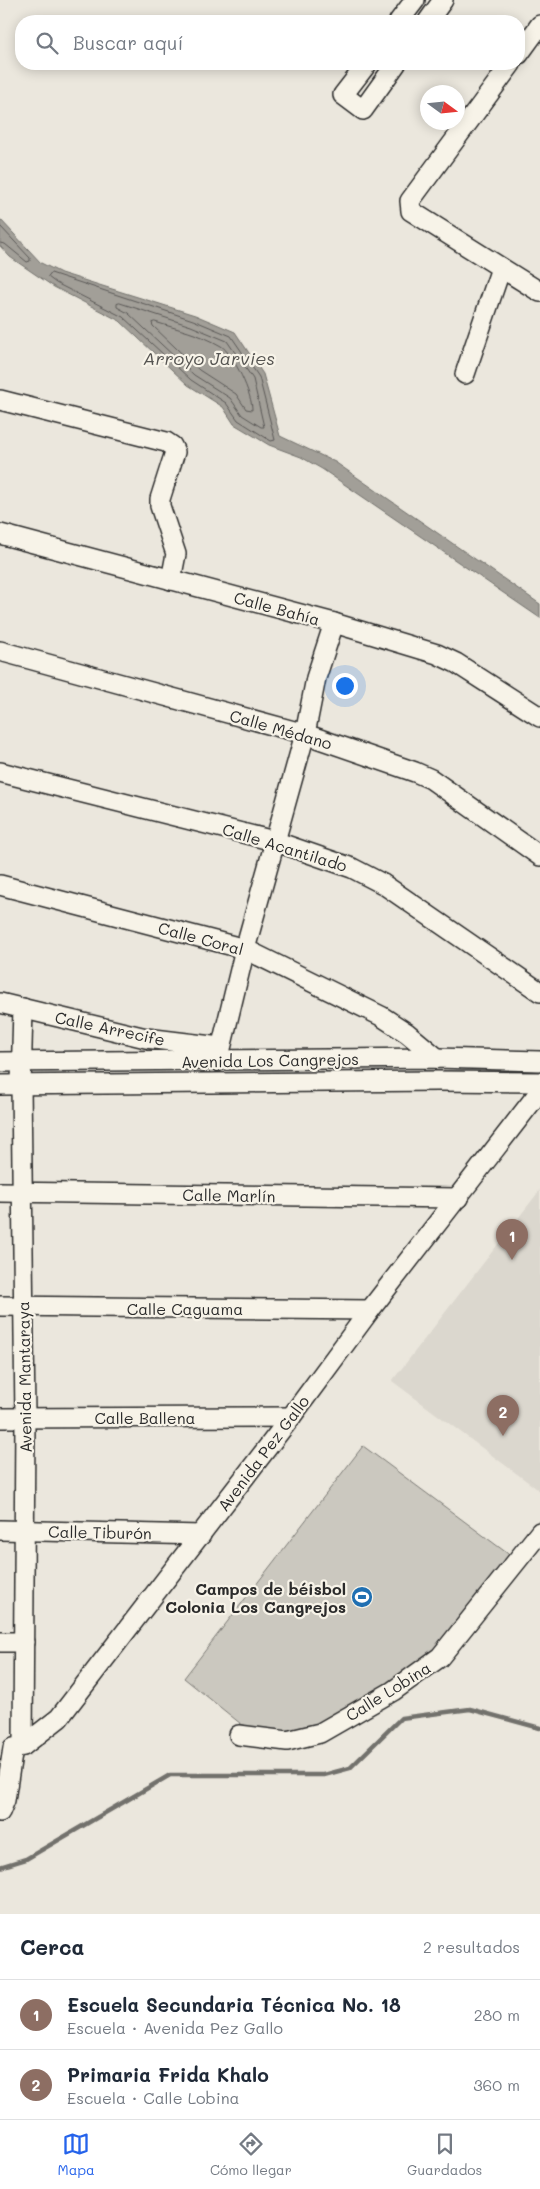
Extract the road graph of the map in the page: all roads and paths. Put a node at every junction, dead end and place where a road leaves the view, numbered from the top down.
1 (415, 0) edge
2 (443, 0) edge
3 (404, 15) edge
4 (432, 15) edge
5 (540, 25) edge
6 (525, 46) edge
7 (362, 70) edge
8 (392, 70) edge
9 (508, 70) edge
10 (501, 268) junction
11 (540, 292) edge
12 (465, 374) dead end
13 (0, 400) edge
14 (0, 534) edge
15 (171, 580) junction
16 (334, 623) junction
17 (0, 651) edge
18 (540, 717) edge
19 (305, 734) junction
20 (0, 772) edge
21 (274, 841) junction
22 (540, 856) edge
23 (0, 885) edge
24 (245, 949) junction
25 (540, 992) edge
26 (0, 1003) edge
27 (23, 1008) junction
28 (219, 1054) junction
29 (437, 1058) junction
30 (540, 1060) edge
31 (0, 1062) edge
32 (21, 1062) junction
33 (540, 1082) edge
34 (0, 1085) edge
35 (21, 1085) junction
36 (540, 1090) edge
37 (0, 1192) edge
38 (22, 1192) junction
39 (458, 1198) junction
40 (0, 1306) edge
41 (23, 1307) junction
42 (370, 1310) junction
43 (291, 1417) junction
44 (0, 1418) edge
45 (25, 1418) junction
46 (0, 1530) edge
47 (25, 1530) junction
48 (540, 1532) edge
49 (201, 1535) junction
50 (0, 1642) edge
51 (24, 1642) junction
52 (239, 1735) dead end
53 (12, 1747) edge
54 (0, 1812) edge

1 - 3 street
2 - 4 street
5 - 6 street
7 - 8 street
9 - 10 street
10 - 11 street
10 - 12 street
13 - 15 street
14 - 15 street, Calle Bahía
15 - 16 street, Calle Bahía
16 - 18 street, Calle Bahía
16 - 19 street
17 - 19 street, Calle Médano
19 - 21 street
19 - 22 street, Calle Médano
20 - 21 street, Calle Acantilado
21 - 24 street
21 - 25 street, Calle Acantilado
23 - 24 street, Calle Coral
24 - 28 street
24 - 29 street, Calle Coral
26 - 27 street, Calle Arrecife
27 - 28 street, Calle Arrecife
27 - 32 street, Avenida Mantaraya
28 - 29 street, Avenida Los Cangrejos
28 - 32 street, Avenida Los Cangrejos
29 - 30 street, Avenida Los Cangrejos
31 - 32 street, Avenida Los Cangrejos
32 - 35 street, Avenida Mantaraya
33 - 35 street, Avenida Los Cangrejos
34 - 35 street, Avenida Los Cangrejos
35 - 38 street, Avenida Mantaraya
36 - 39 street, Avenida Pez Gallo
37 - 38 street, Calle Marlín
38 - 39 street, Calle Marlín
38 - 41 street, Avenida Mantaraya
39 - 42 street, Avenida Pez Gallo
40 - 41 street, Calle Caguama
41 - 42 street, Calle Caguama
41 - 45 street, Avenida Mantaraya
42 - 43 street, Avenida Pez Gallo
43 - 45 street, Calle Ballena
43 - 49 street, Avenida Pez Gallo
44 - 45 street, Calle Ballena
45 - 47 street, Avenida Mantaraya
46 - 47 street, Calle Tiburón
47 - 49 street, Calle Tiburón
47 - 51 street, Avenida Mantaraya
48 - 52 street, Calle Lobina
49 - 53 street, Avenida Pez Gallo
50 - 51 street
51 - 53 street, Avenida Mantaraya
53 - 54 street

